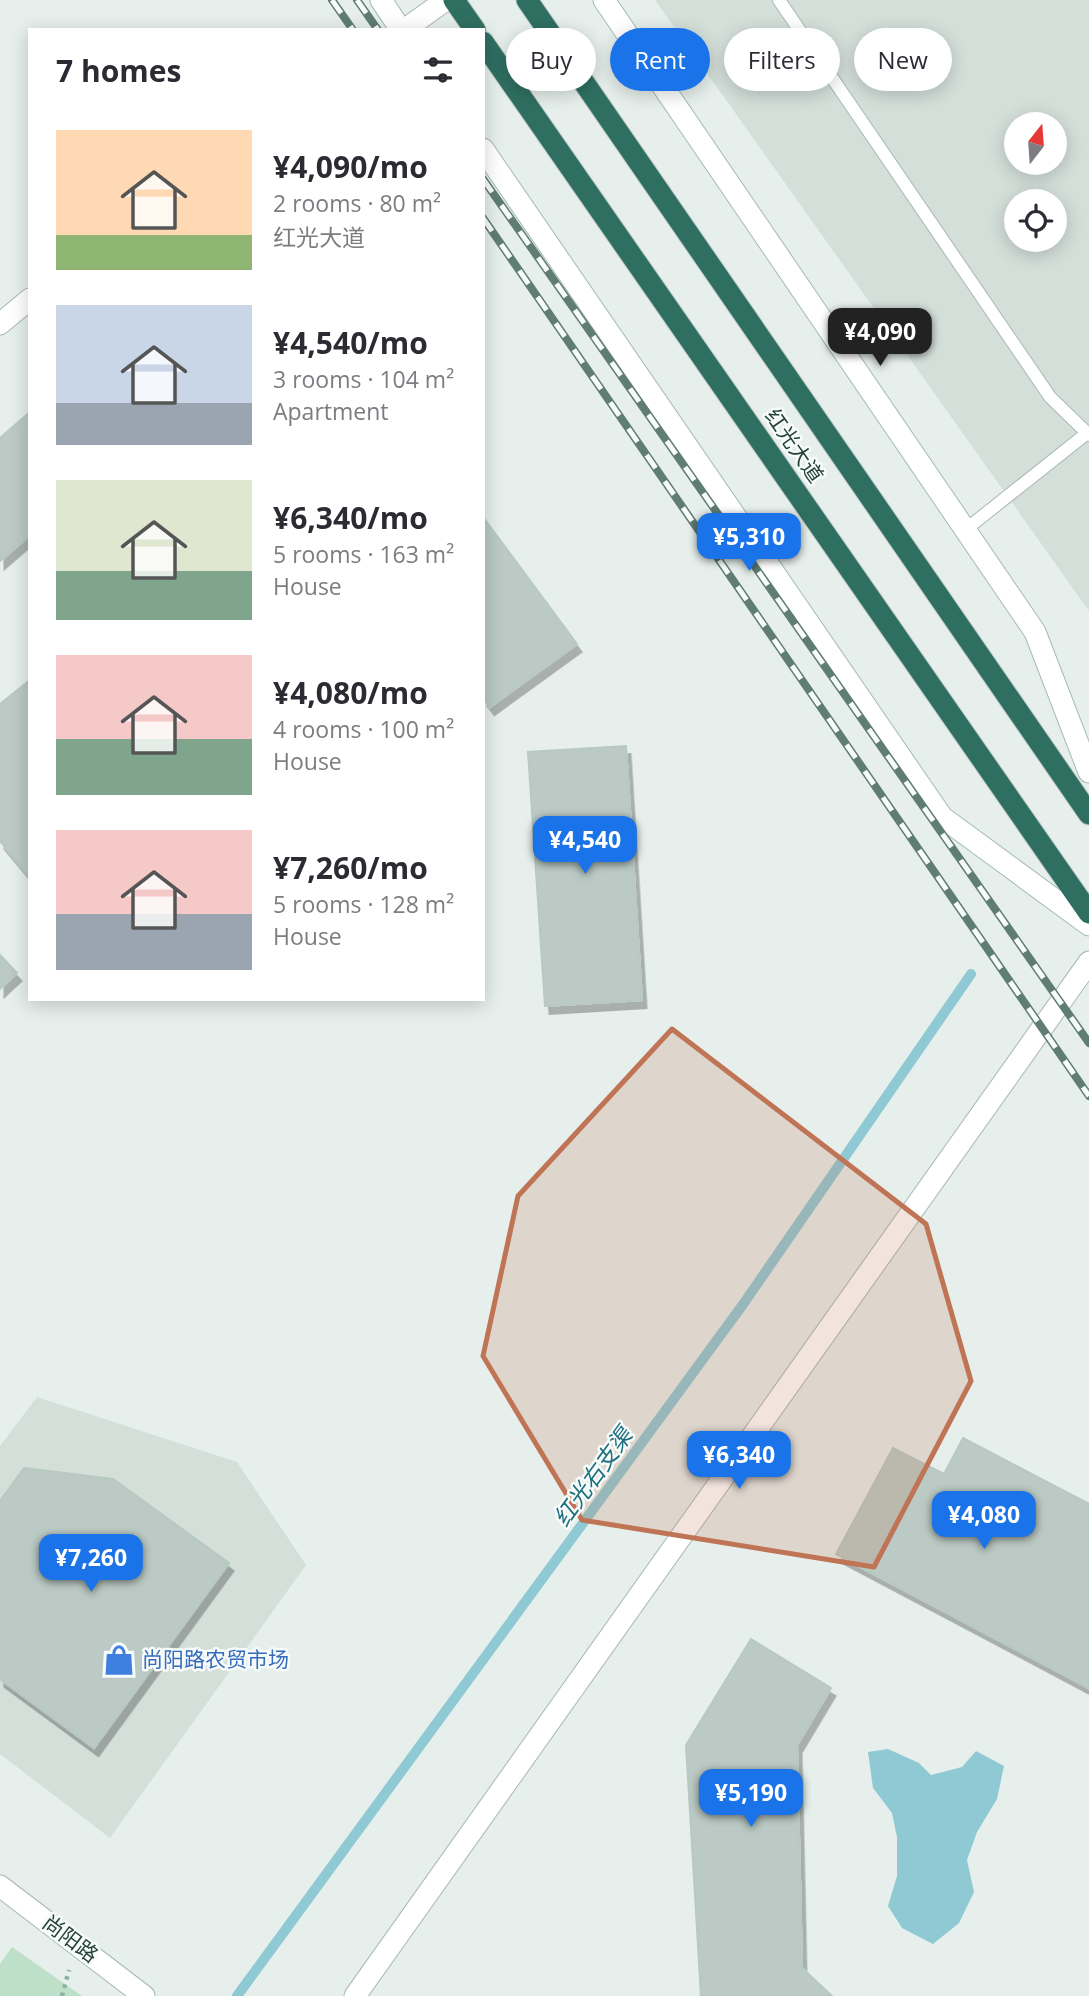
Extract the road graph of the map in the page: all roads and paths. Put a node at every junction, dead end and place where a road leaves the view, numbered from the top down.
1 (381, 0) edge
2 (446, 0) edge
3 (454, 0) edge
4 (527, 0) edge
5 (604, 0) edge
6 (779, 0) edge
7 (401, 28) edge
8 (405, 28) edge
9 (473, 28) edge
10 (485, 45) edge
11 (485, 152) edge
12 (28, 301) edge
13 (0, 324) edge
14 (1088, 434) edge
15 (965, 530) junction
16 (1089, 772) edge
17 (1089, 814) edge
18 (1089, 913) edge
19 (1089, 925) edge
20 (1089, 962) edge
21 (0, 1886) edge
22 (141, 1994) edge
23 (355, 1996) edge

1 - 7 street
2 - 8 street
3 - 9 highway
4 - 17 highway, 红光大道
5 - 15 street
6 - 14 lane
10 - 18 highway, 红光大道
11 - 19 street
12 - 13 street
14 - 15 lane
15 - 16 street
20 - 23 street
21 - 22 street, 尚阳路

